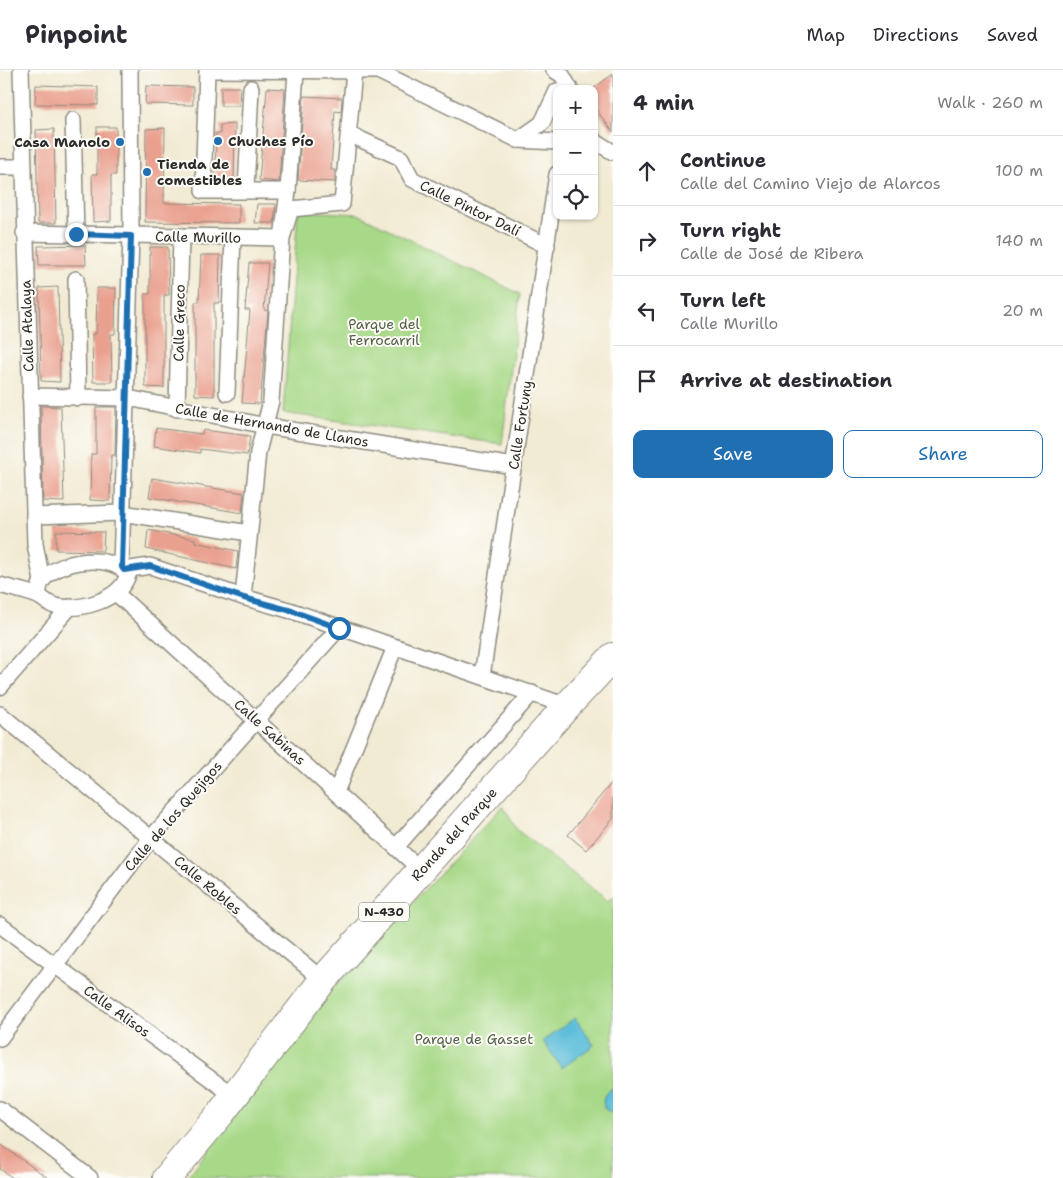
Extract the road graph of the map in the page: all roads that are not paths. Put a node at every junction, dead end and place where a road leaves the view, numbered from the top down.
1 (21, 70) edge
2 (130, 70) edge
3 (208, 70) edge
4 (296, 71) edge
5 (354, 71) edge
6 (378, 71) edge
7 (558, 81) edge
8 (251, 88) dead end
9 (74, 120) dead end
10 (349, 134) junction
11 (518, 140) junction
12 (553, 142) edge
13 (598, 143) edge
14 (613, 152) edge
15 (0, 167) edge
16 (23, 167) junction
17 (557, 175) edge
18 (246, 190) junction
19 (288, 191) junction
20 (24, 233) junction
21 (76, 234) junction
22 (131, 236) junction
23 (181, 236) junction
24 (233, 238) junction
25 (282, 238) junction
26 (547, 246) junction
27 (76, 279) dead end
28 (227, 393) dead end
29 (30, 396) junction
30 (78, 398) junction
31 (128, 398) junction
32 (177, 409) junction
33 (266, 426) junction
34 (514, 466) junction
35 (122, 513) junction
36 (34, 516) junction
37 (249, 533) junction
38 (123, 568) junction
39 (42, 581) junction
40 (0, 585) edge
41 (117, 594) junction
42 (38, 596) junction
43 (244, 598) junction
44 (70, 607) junction
45 (339, 628) junction
46 (394, 647) junction
47 (613, 657) edge
48 (482, 676) junction
49 (0, 687) edge
50 (532, 693) junction
51 (567, 706) junction
52 (0, 714) edge
53 (257, 720) junction
54 (336, 792) junction
55 (151, 838) junction
56 (396, 847) junction
57 (422, 871) junction
58 (0, 924) edge
59 (54, 966) junction
60 (323, 980) junction
61 (0, 1038) edge
62 (234, 1096) junction
63 (0, 1109) edge
64 (90, 1178) edge
65 (168, 1178) edge

1 - 16 street, Calle Atalaya
2 - 22 street
3 - 4 street
3 - 18 street
4 - 5 street
4 - 19 street
5 - 6 street
5 - 10 street
6 - 11 street
7 - 11 street
8 - 18 street
9 - 21 street
10 - 25 street
10 - 26 street, Calle Pintor Dalí
11 - 12 street
13 - 14 street
15 - 16 street
16 - 20 street, Calle Atalaya
17 - 26 street, Calle Fortuny
18 - 19 street
19 - 25 street
20 - 21 street, Calle Murillo
20 - 29 street, Calle Atalaya
21 - 22 street, Calle Murillo
22 - 23 street, Calle Murillo
22 - 31 street
23 - 24 street, Calle Murillo
23 - 32 street, Calle Greco
24 - 25 street, Calle Murillo
24 - 28 street
25 - 33 street
26 - 34 street, Calle Fortuny
27 - 30 street
29 - 30 street, Calle de Hernando de Llanos
29 - 36 street, Calle Atalaya
30 - 31 street, Calle de Hernando de Llanos
31 - 32 street, Calle de Hernando de Llanos
31 - 35 street
32 - 33 street, Calle de Hernando de Llanos
33 - 34 street, Calle de Hernando de Llanos
33 - 37 street
34 - 48 street, Calle Fortuny
35 - 36 street
35 - 37 street
35 - 38 street
36 - 39 street, Calle Atalaya
37 - 43 street
38 - 39 street
38 - 41 street
38 - 43 street
39 - 42 street
40 - 42 street
41 - 44 street
41 - 53 street, Calle Sabinas
42 - 44 street
43 - 45 street
44 - 49 street
45 - 46 street
45 - 53 street, Calle de los Quejigos
46 - 48 street
46 - 54 street
47 - 51 highway, Ronda del Parque / N-430
48 - 50 street
50 - 51 street
50 - 56 street
51 - 57 highway, Ronda del Parque / N-430
52 - 55 street, Calle Robles
53 - 54 street, Calle Sabinas
53 - 55 street, Calle de los Quejigos
54 - 56 street, Calle Sabinas
55 - 59 street, Calle de los Quejigos
55 - 60 street, Calle Robles
56 - 57 street, Calle Sabinas
57 - 60 highway, Ronda del Parque / N-430
58 - 59 street, Calle Alisos
59 - 61 street, Calle de los Quejigos
59 - 62 street, Calle Alisos
60 - 62 highway, Ronda del Parque / N-430
62 - 65 highway, Ronda del Parque / N-430
63 - 64 street

